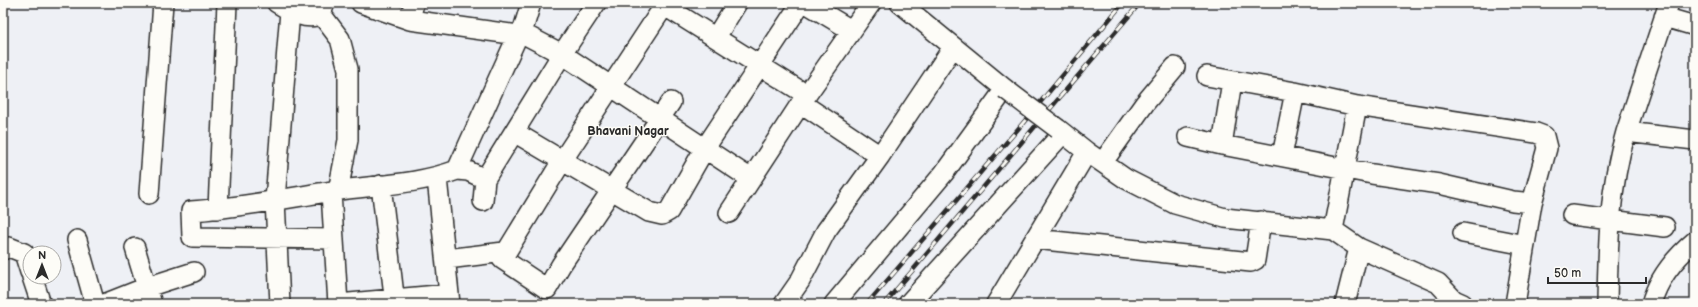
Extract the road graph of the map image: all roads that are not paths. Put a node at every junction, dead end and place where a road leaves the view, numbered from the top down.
1 (163, 3) edge
2 (227, 3) edge
3 (361, 3) edge
4 (532, 3) edge
5 (596, 3) edge
6 (737, 3) edge
7 (801, 3) edge
8 (806, 3) edge
9 (871, 3) edge
10 (663, 4) edge
11 (902, 4) edge
12 (284, 7) edge
13 (323, 9) edge
14 (1667, 10) edge
15 (412, 11) edge
16 (1695, 26) edge
17 (851, 30) junction
18 (520, 34) junction
19 (716, 37) junction
20 (953, 47) junction
21 (562, 54) junction
22 (761, 66) junction
23 (1174, 67) dead end
24 (1207, 76) dead end
25 (1232, 81) junction
26 (612, 87) junction
27 (1005, 89) junction
28 (1295, 92) junction
29 (804, 99) junction
30 (671, 102) dead end
31 (1357, 106) junction
32 (660, 118) junction
33 (1060, 131) junction
34 (514, 132) junction
35 (1626, 132) junction
36 (1188, 137) dead end
37 (1695, 140) edge
38 (1222, 145) junction
39 (705, 148) junction
40 (1087, 152) junction
41 (880, 156) junction
42 (1282, 156) junction
43 (562, 160) junction
44 (1103, 162) junction
45 (1344, 168) junction
46 (457, 170) junction
47 (437, 178) junction
48 (484, 179) junction
49 (751, 179) junction
50 (381, 185) junction
51 (334, 191) junction
52 (612, 191) junction
53 (149, 194) dead end
54 (276, 200) junction
55 (483, 201) dead end
56 (1532, 203) junction
57 (218, 209) junction
58 (730, 213) dead end
59 (1572, 215) dead end
60 (1609, 219) junction
61 (1261, 221) junction
62 (1665, 227) dead end
63 (1333, 230) junction
64 (1463, 233) dead end
65 (276, 239) junction
66 (334, 239) junction
67 (1035, 239) junction
68 (77, 240) dead end
69 (1695, 241) edge
70 (1525, 245) junction
71 (135, 248) dead end
72 (1360, 248) junction
73 (3, 250) edge
74 (22, 251) edge
75 (504, 252) junction
76 (447, 259) junction
77 (194, 272) dead end
78 (1012, 279) junction
79 (35, 285) edge
80 (150, 296) edge
81 (545, 296) edge
82 (449, 299) edge
83 (395, 301) edge
84 (41, 304) edge
85 (95, 304) edge
86 (104, 304) edge
87 (280, 304) edge
88 (338, 304) edge
89 (784, 304) edge
90 (834, 304) edge
91 (908, 304) edge
92 (996, 304) edge
93 (1008, 304) edge
94 (1346, 304) edge
95 (1463, 304) edge
96 (1515, 304) edge
97 (1607, 304) edge
98 (1651, 304) edge

1 - 53 street
2 - 57 street
3 - 15 street
4 - 18 street
5 - 21 street
6 - 19 street
7 - 22 street
8 - 17 street
9 - 17 street
10 - 19 street
10 - 26 street
11 - 20 street
12 - 13 street
12 - 54 street
13 - 51 street
14 - 16 street
14 - 35 street
15 - 18 street
17 - 29 street
18 - 21 street
18 - 46 street
19 - 22 street
20 - 27 street
20 - 41 street
21 - 26 street
21 - 34 street
22 - 29 street
22 - 39 street
23 - 44 street
24 - 25 street
25 - 28 street
25 - 38 street
26 - 32 street
26 - 43 street
27 - 33 street, bridge
27 - 90 street
28 - 31 street
28 - 42 street
29 - 41 street
29 - 49 street
30 - 32 street
31 - 45 street
31 - 56 street
32 - 39 street
32 - 52 street
33 - 40 street
33 - 91 street
34 - 43 street
34 - 48 street
35 - 37 street
35 - 60 street
36 - 38 street
38 - 42 street
39 - 49 street
39 - 52 street
40 - 44 street
40 - 67 street
41 - 89 street
42 - 45 street
43 - 52 street
43 - 75 street
44 - 61 street
45 - 56 street
45 - 63 street
46 - 47 street
46 - 48 street
47 - 50 street
47 - 76 street
48 - 55 street
49 - 58 street
50 - 51 street
50 - 83 street
51 - 54 street
51 - 66 street
52 - 81 street
54 - 57 street
54 - 65 street
56 - 70 street
57 - 65 street
59 - 60 street
60 - 62 street
60 - 97 street
61 - 63 street
61 - 67 street
63 - 72 street
64 - 70 street
65 - 66 street
65 - 87 street
66 - 88 street
67 - 78 street
68 - 85 street
69 - 98 street
70 - 96 street
71 - 80 street
72 - 94 street
72 - 95 street
73 - 74 street
75 - 76 street
75 - 81 street
76 - 82 street
77 - 80 street
78 - 92 street
78 - 93 street
79 - 84 street
80 - 86 street
82 - 83 street
83 - 88 street

